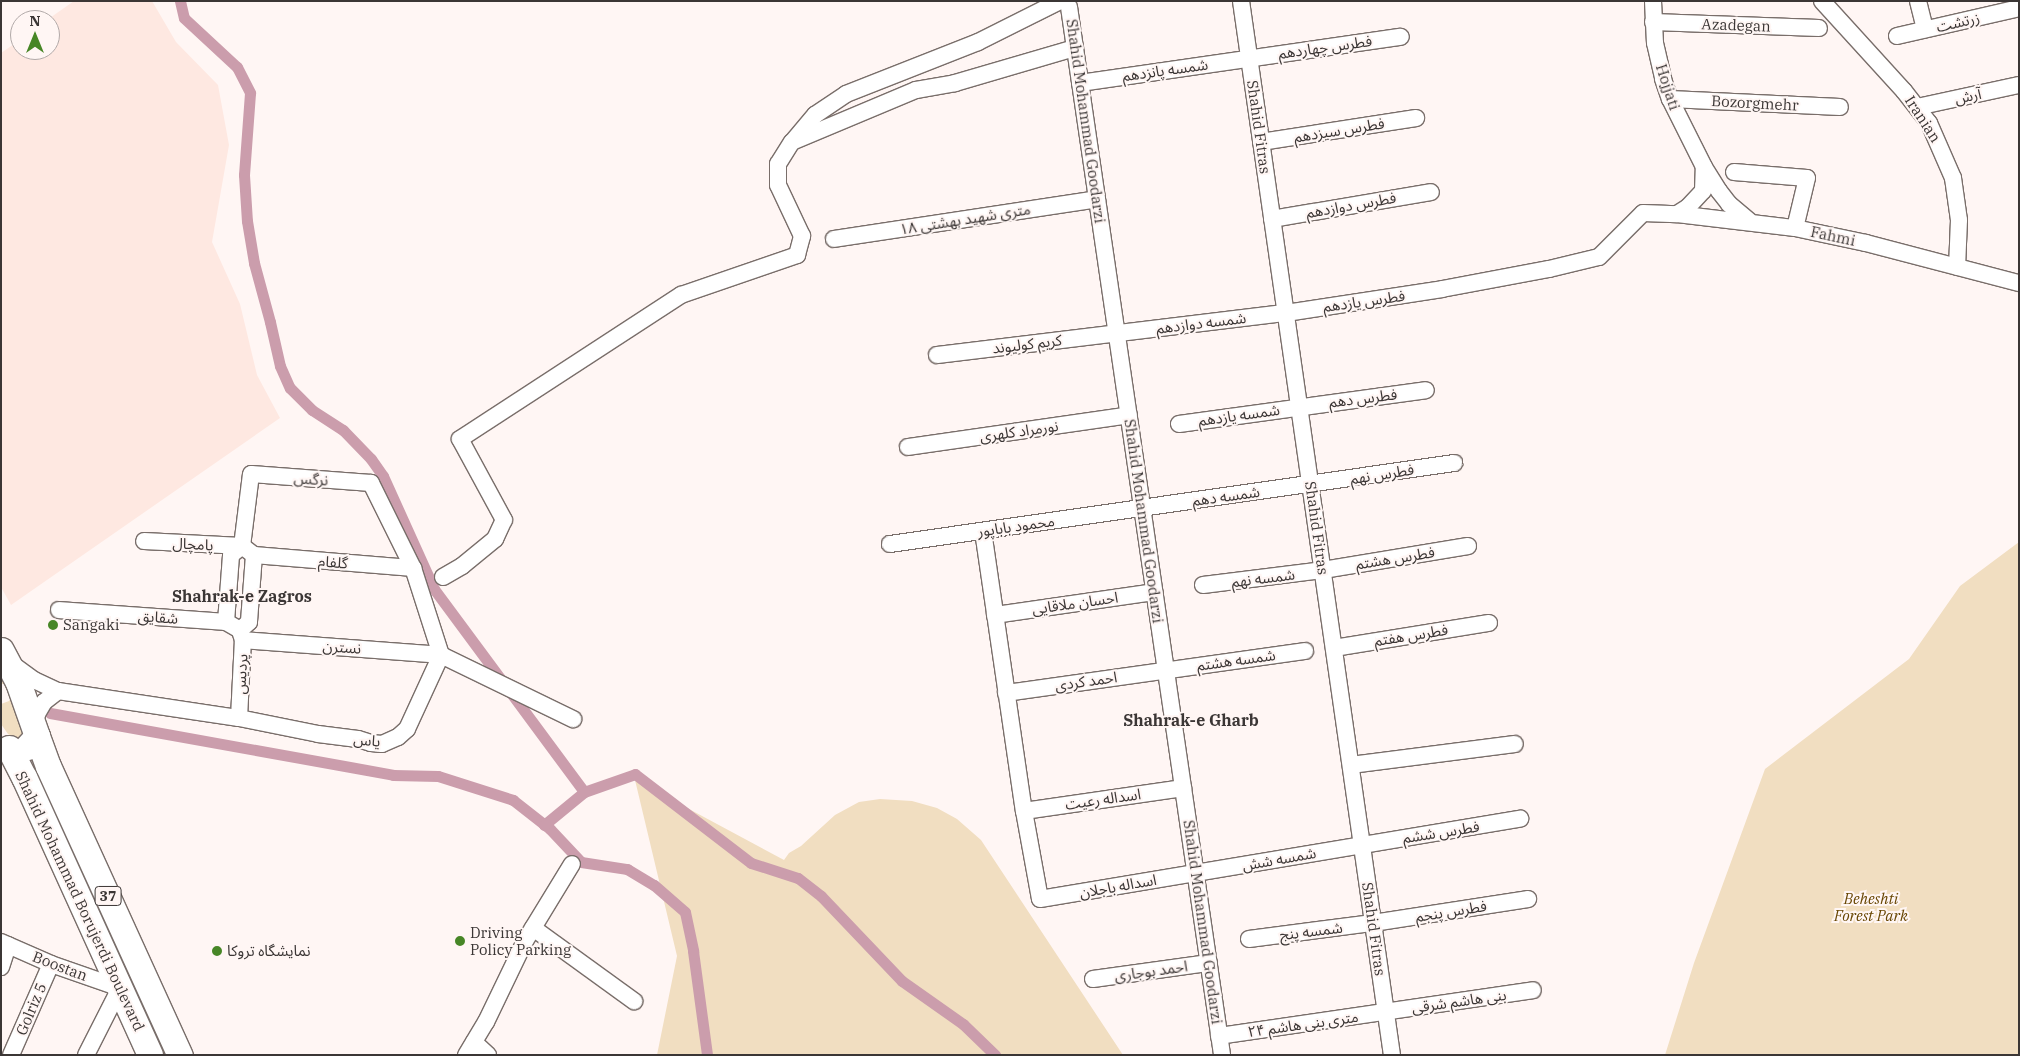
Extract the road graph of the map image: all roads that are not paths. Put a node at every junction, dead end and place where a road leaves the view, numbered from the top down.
1 (1241, 1) edge
2 (1652, 1) edge
3 (1822, 1) edge
4 (1918, 1) edge
5 (1064, 4) edge
6 (2019, 8) edge
7 (1653, 22) junction
8 (1819, 28) dead end
9 (1924, 29) junction
10 (1401, 36) dead end
11 (1897, 36) dead end
12 (1075, 48) junction
13 (1249, 58) junction
14 (1080, 83) junction
15 (2019, 86) edge
16 (1670, 99) junction
17 (1840, 107) dead end
18 (1917, 107) junction
19 (1416, 118) dead end
20 (792, 142) junction
21 (1261, 142) junction
22 (1704, 167) junction
23 (1734, 172) dead end
24 (1431, 192) dead end
25 (1097, 199) junction
26 (1643, 213) joint
27 (1677, 214) junction
28 (1272, 219) junction
29 (1749, 221) junction
30 (1795, 228) junction
31 (834, 239) dead end
32 (1957, 267) junction
33 (2019, 283) edge
34 (1286, 313) junction
35 (1117, 333) junction
36 (937, 355) dead end
37 (1426, 390) dead end
38 (1299, 406) junction
39 (1129, 415) junction
40 (1179, 424) dead end
41 (908, 447) dead end
42 (1454, 462) dead end
43 (251, 474) joint
44 (1310, 484) junction
45 (1142, 508) junction
46 (983, 531) junction
47 (144, 541) dead end
48 (890, 544) dead end
49 (1468, 546) dead end
50 (248, 551) junction
51 (413, 568) junction
52 (1323, 570) junction
53 (443, 577) dead end
54 (1203, 585) dead end
55 (1154, 592) junction
56 (59, 610) dead end
57 (995, 615) junction
58 (1489, 623) dead end
59 (236, 631) junction
60 (1334, 648) junction
61 (1305, 651) dead end
62 (4, 655) edge
63 (441, 655) junction
64 (1166, 670) junction
65 (58, 691) junction
66 (1006, 693) junction
67 (239, 718) junction
68 (573, 719) dead end
69 (35, 731) junction
70 (1515, 744) dead end
71 (4, 747) edge
72 (1351, 766) junction
73 (1183, 788) junction
74 (1024, 811) junction
75 (1520, 819) dead end
76 (1362, 845) junction
77 (572, 864) dead end
78 (1196, 873) junction
79 (1528, 899) dead end
80 (1374, 923) junction
81 (533, 928) junction
82 (1249, 939) dead end
83 (5, 943) edge
84 (1209, 963) junction
85 (51, 964) junction
86 (1, 967) edge
87 (1093, 980) dead end
88 (120, 988) junction
89 (1533, 990) dead end
90 (634, 1001) dead end
91 (1386, 1012) junction
92 (1219, 1036) junction
93 (470, 1048) edge
94 (11, 1055) edge
95 (86, 1055) edge
96 (150, 1055) edge
97 (180, 1055) edge
98 (488, 1055) edge
99 (1222, 1055) edge
100 (1392, 1055) edge

1 - 13 street, Shahid Fitras
2 - 7 street, Hojjati
3 - 18 street, Iranian
4 - 9 street
5 - 12 street, Shahid Mohammad Goodarzi
5 - 20 street
6 - 9 street, زرتشت
7 - 8 street, Azadegan
7 - 16 street, Hojjati
9 - 11 street, زرتشت
10 - 13 street, فطرس چهاردهم
12 - 14 street, Shahid Mohammad Goodarzi
12 - 20 street
13 - 14 street, شمسه پانزدهم
13 - 21 street, Shahid Fitras
14 - 25 street, Shahid Mohammad Goodarzi
15 - 18 street, آرش
16 - 17 street, Bozorgmehr
16 - 22 street, Hojjati
18 - 32 street, Iranian
19 - 21 street, فطرس سیزدهم
20 - 53 street
21 - 28 street, Shahid Fitras
22 - 27 street
22 - 29 street, Hojjati
23 - 30 street
24 - 28 street, فطرس دوازدهم
25 - 31 street, ۱۸ متری شهید بهشتی
25 - 35 street, Shahid Mohammad Goodarzi
26 - 27 street, Fahmi
26 - 34 street, فطرس یازدهم
27 - 29 street, Fahmi
28 - 34 street, Shahid Fitras
29 - 30 street, Fahmi
30 - 32 street, Fahmi
32 - 33 street, Fahmi
34 - 35 street, شمسه دوازدهم
34 - 38 street, Shahid Fitras
35 - 36 street, کریم کولیوند
35 - 39 street, Shahid Mohammad Goodarzi
37 - 38 street, فطرس دهم
38 - 40 street, شمسه یازدهم
38 - 44 street, Shahid Fitras
39 - 41 street, نورمراد کلهری
39 - 45 street, Shahid Mohammad Goodarzi
42 - 44 street, فطرس نهم
43 - 50 street, پردیس
43 - 51 street, نرگس
44 - 45 street, شمسه دهم
44 - 52 street, Shahid Fitras
45 - 46 street, محمود باباپور
45 - 55 street, Shahid Mohammad Goodarzi
46 - 48 street, محمود باباپور
46 - 57 street
47 - 50 street, پامچال
49 - 52 street, فطرس هشتم
50 - 51 street, گلفام
50 - 59 street, پردیس
50 - 59 street, پردیس
51 - 63 street
52 - 54 street, شمسه نهم
52 - 60 street, Shahid Fitras
55 - 57 street, احسان ملاقایی
55 - 64 street, Shahid Mohammad Goodarzi
56 - 59 street, شقایق
57 - 66 street
58 - 60 street, فطرس هفتم
59 - 63 street, نسترن
59 - 67 street, پردیس
60 - 72 street, Shahid Fitras
61 - 64 street, شمسه هشتم
62 - 65 street, یاس
62 - 69 highway, 37
63 - 67 street, یاس
63 - 68 street
64 - 66 street, احمد کردی
64 - 73 street, Shahid Mohammad Goodarzi
65 - 67 street, یاس
65 - 69 street
66 - 74 street
69 - 71 highway, 37
69 - 97 highway, Shahid Mohammad Borujerdi Boulevard / 37
70 - 72 street
71 - 88 highway, Shahid Mohammad Borujerdi Boulevard / 37
72 - 76 street, Shahid Fitras
73 - 74 street, اسداله رعیت
73 - 78 street, Shahid Mohammad Goodarzi
74 - 78 street, اسداله باجلان
75 - 76 street, فطرس ششم
76 - 78 street, شمسه شش
76 - 80 street, Shahid Fitras
77 - 81 street
78 - 84 street, Shahid Mohammad Goodarzi
79 - 80 street, فطرس پنجم
80 - 82 street, شمسه پنج
80 - 91 street, Shahid Fitras
81 - 90 street
81 - 93 street
83 - 85 street, Boostan
83 - 86 street
84 - 87 street, احمد بوجاری
84 - 92 street, Shahid Mohammad Goodarzi
85 - 88 street, Boostan
85 - 94 street, Golriz 5
88 - 95 street
88 - 96 highway, Shahid Mohammad Borujerdi Boulevard / 37
89 - 91 street, بنی هاشم شرقی
91 - 92 street, ۲۴ متری بنی هاشم
91 - 100 street, Shahid Fitras
92 - 99 street, Shahid Mohammad Goodarzi
93 - 98 street

